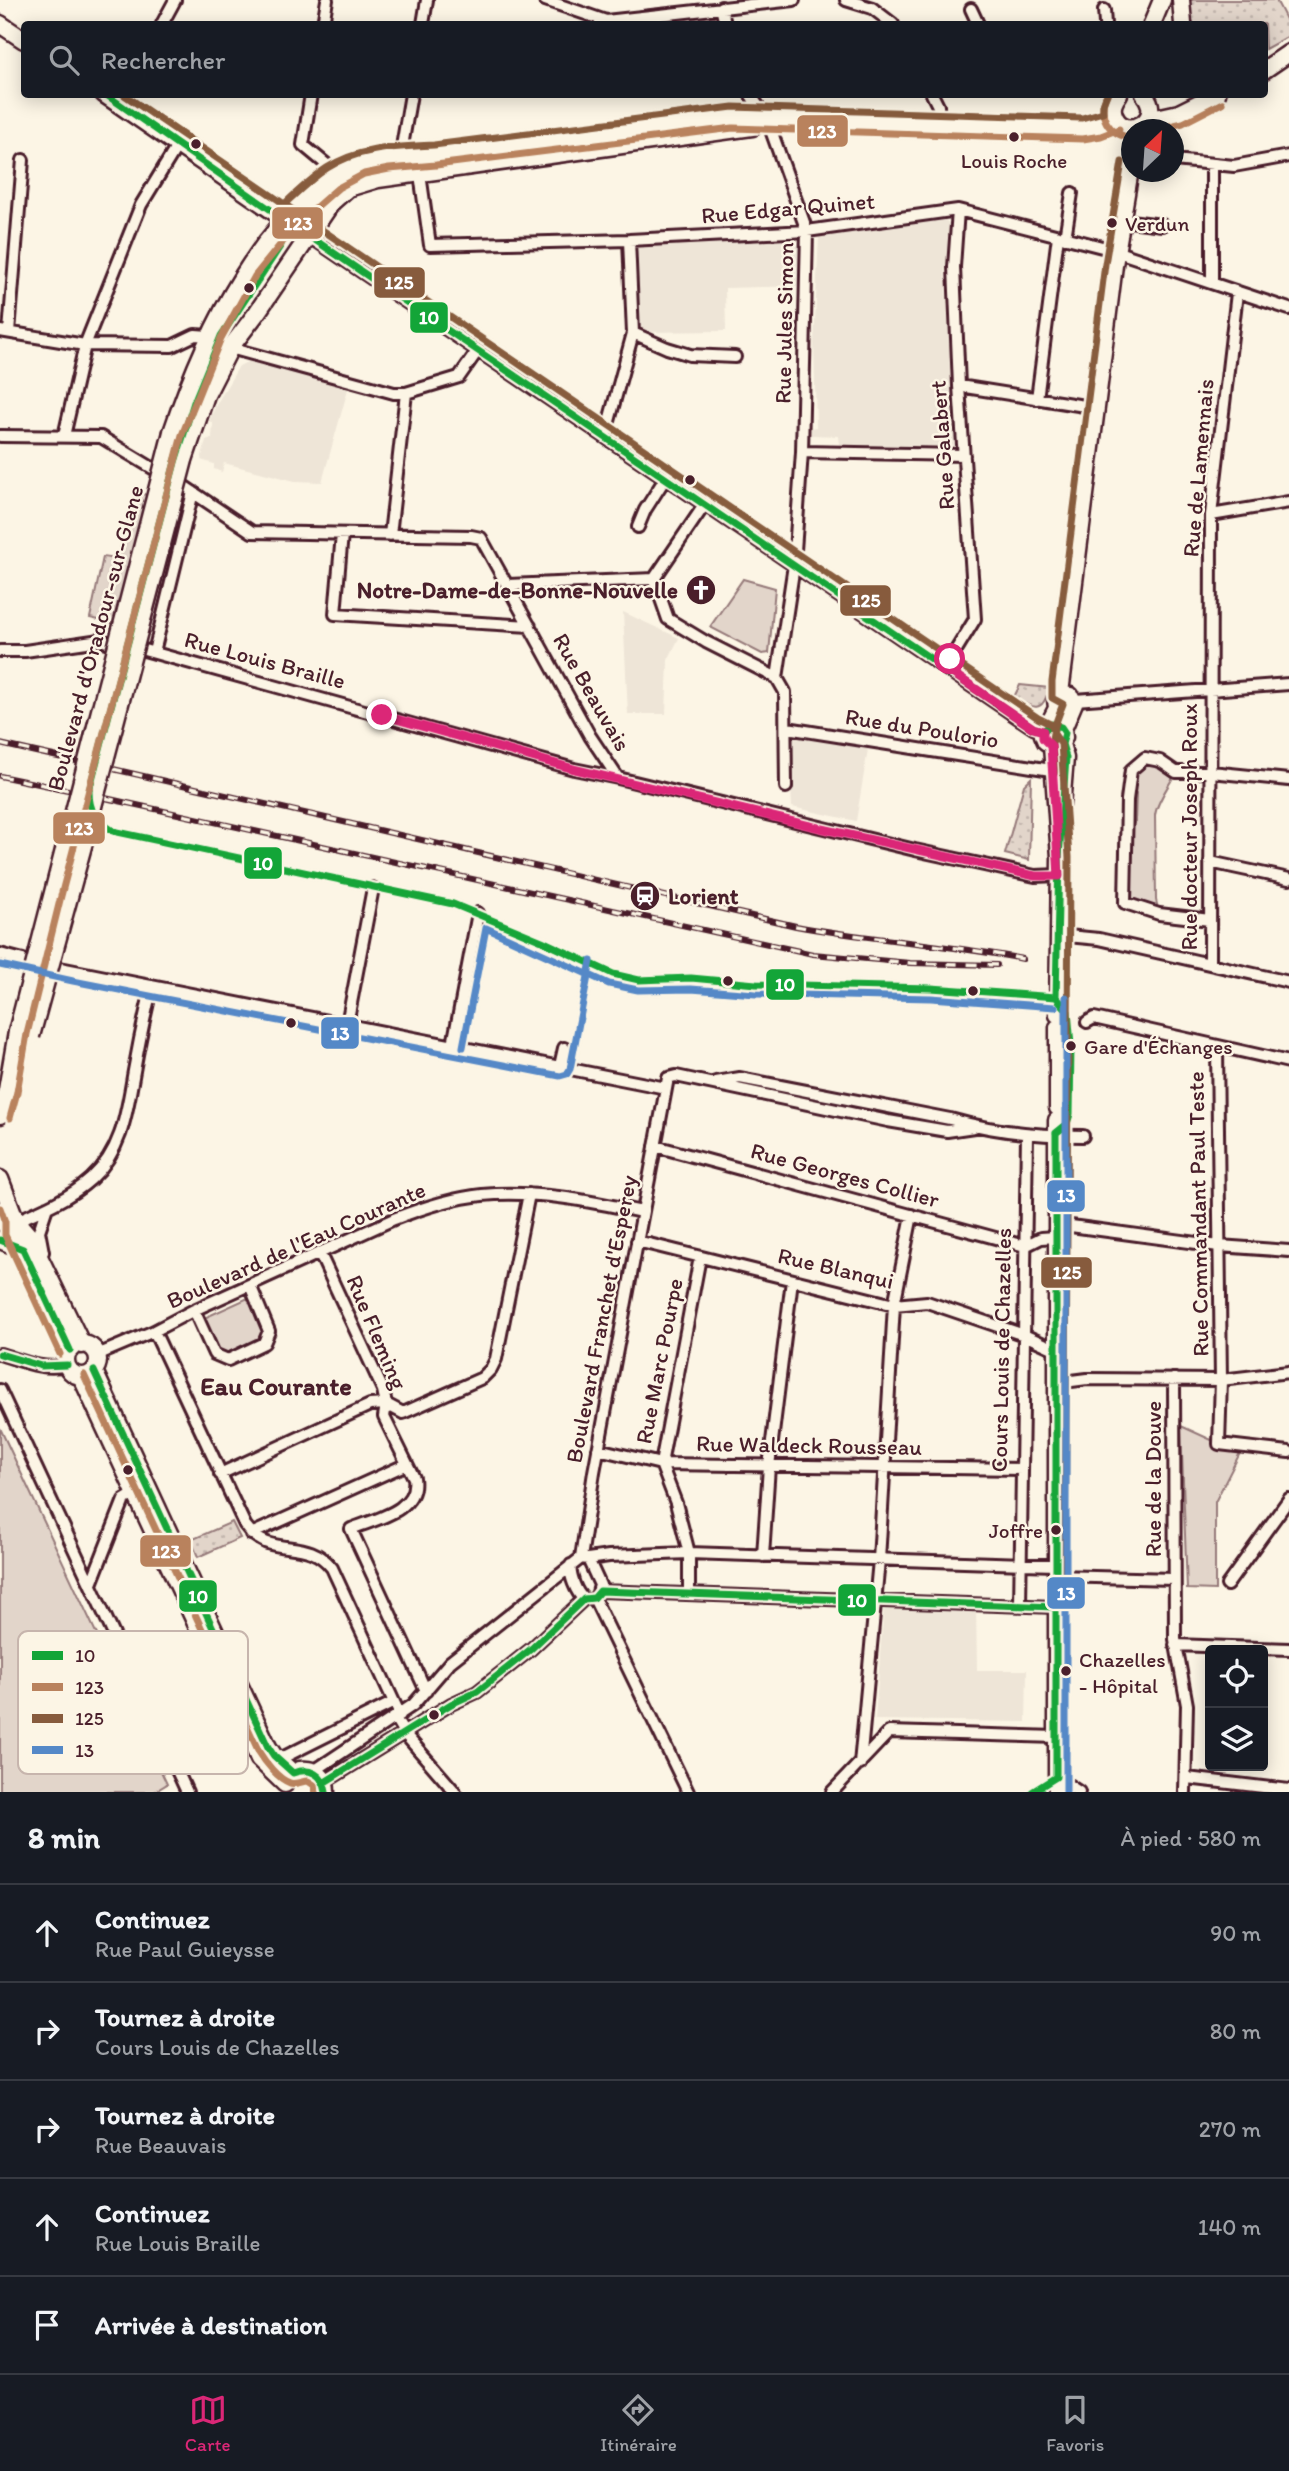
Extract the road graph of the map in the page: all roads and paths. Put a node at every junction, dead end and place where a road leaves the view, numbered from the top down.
1 (175, 0) edge
2 (327, 0) edge
3 (427, 0) edge
4 (545, 0) edge
5 (794, 0) edge
6 (846, 0) edge
7 (1162, 0) edge
8 (1181, 0) edge
9 (741, 2) edge
10 (721, 7) junction
11 (971, 9) dead end
12 (1104, 10) dead end
13 (164, 21) edge
14 (324, 21) edge
15 (424, 21) edge
16 (724, 21) edge
17 (889, 21) edge
18 (977, 21) edge
19 (1105, 21) edge
20 (1153, 21) edge
21 (1183, 21) edge
22 (0, 24) edge
23 (21, 38) edge
24 (1289, 51) edge
25 (1268, 57) edge
26 (1268, 68) edge
27 (310, 98) edge
28 (410, 98) edge
29 (753, 98) edge
30 (934, 98) edge
31 (1117, 98) edge
32 (1147, 98) edge
33 (1148, 98) edge
34 (1188, 98) edge
35 (1209, 98) edge
36 (122, 100) edge
37 (767, 119) junction
38 (1115, 119) junction
39 (1148, 119) edge
40 (1164, 119) edge
41 (1121, 124) edge
42 (939, 125) junction
43 (177, 146) junction
44 (1289, 156) edge
45 (400, 158) junction
46 (23, 160) dead end
47 (1184, 161) edge
48 (1212, 164) junction
49 (338, 174) junction
50 (420, 174) junction
51 (1129, 182) edge
52 (1072, 193) dead end
53 (958, 210) junction
54 (284, 219) junction
55 (1122, 220) junction
56 (1162, 225) dead end
57 (807, 231) junction
58 (309, 236) junction
59 (1061, 237) junction
60 (629, 240) junction
61 (1117, 253) junction
62 (1212, 283) junction
63 (1237, 293) junction
64 (1289, 309) edge
65 (5, 331) edge
66 (633, 333) junction
67 (209, 336) junction
68 (85, 345) junction
69 (230, 348) junction
70 (478, 350) junction
71 (735, 357) dead end
72 (959, 386) junction
73 (406, 393) junction
74 (1037, 399) junction
75 (1097, 408) junction
76 (0, 436) edge
77 (64, 436) junction
78 (605, 436) junction
79 (802, 452) junction
80 (964, 455) junction
81 (154, 469) dead end
82 (666, 477) junction
83 (1289, 502) edge
84 (705, 504) junction
85 (1211, 515) junction
86 (638, 527) dead end
87 (342, 534) junction
88 (390, 535) junction
89 (794, 565) junction
90 (654, 579) junction
91 (508, 585) junction
92 (530, 626) junction
93 (107, 642) dead end
94 (0, 651) edge
95 (149, 651) joint
96 (945, 668) junction
97 (777, 678) junction
98 (1289, 684) edge
99 (1210, 690) junction
100 (1069, 701) junction
101 (787, 728) junction
102 (1045, 729) junction
103 (1059, 740) junction
104 (1051, 770) junction
105 (1211, 772) junction
106 (618, 778) junction
107 (1289, 780) edge
108 (786, 787) dead end
109 (1059, 857) junction
110 (1210, 862) junction
111 (1059, 876) junction
112 (1289, 879) edge
113 (373, 888) dead end
114 (478, 913) dead end
115 (1210, 920) junction
116 (1057, 936) junction
117 (0, 954) edge
118 (23, 960) dead end
119 (1210, 964) junction
120 (60, 968) dead end
121 (1289, 982) edge
122 (152, 986) junction
123 (1087, 1022) dead end
124 (347, 1024) junction
125 (24, 1034) junction
126 (453, 1045) junction
127 (1217, 1047) junction
128 (564, 1048) dead end
129 (1289, 1062) edge
130 (560, 1066) junction
131 (666, 1088) junction
132 (0, 1115) edge
133 (1027, 1135) junction
134 (1056, 1136) junction
135 (1083, 1136) dead end
136 (655, 1146) junction
137 (0, 1179) edge
138 (529, 1194) junction
139 (47, 1207) junction
140 (642, 1212) junction
141 (912, 1215) junction
142 (8, 1223) edge
143 (1056, 1231) junction
144 (0, 1240) edge
145 (637, 1241) junction
146 (1219, 1246) junction
147 (1025, 1247) junction
148 (23, 1249) junction
149 (1289, 1251) edge
150 (320, 1254) junction
151 (700, 1257) junction
152 (49, 1275) junction
153 (792, 1280) junction
154 (250, 1285) junction
155 (894, 1306) junction
156 (194, 1310) junction
157 (155, 1331) junction
158 (1024, 1335) junction
159 (1055, 1349) junction
160 (73, 1353) junction
161 (0, 1354) edge
162 (90, 1367) junction
163 (1289, 1372) edge
164 (1174, 1379) junction
165 (1221, 1380) junction
166 (1056, 1383) junction
167 (0, 1390) edge
168 (386, 1404) junction
169 (598, 1449) junction
170 (1289, 1452) edge
171 (407, 1464) junction
172 (661, 1464) junction
173 (769, 1466) junction
174 (885, 1467) junction
175 (1022, 1469) junction
176 (220, 1474) junction
177 (141, 1490) junction
178 (1289, 1499) edge
179 (251, 1534) junction
180 (689, 1553) junction
181 (763, 1556) junction
182 (585, 1559) junction
183 (879, 1560) junction
184 (571, 1565) junction
185 (1021, 1565) junction
186 (1055, 1571) junction
187 (1174, 1579) junction
188 (91, 1584) junction
189 (1227, 1585) dead end
190 (689, 1593) junction
191 (593, 1596) junction
192 (874, 1600) junction
193 (1020, 1606) junction
194 (1055, 1607) junction
195 (112, 1631) edge
196 (202, 1631) edge
197 (211, 1631) edge
198 (1175, 1645) junction
199 (1289, 1649) edge
200 (426, 1691) junction
201 (394, 1702) junction
202 (248, 1707) edge
203 (398, 1716) junction
204 (404, 1733) junction
205 (248, 1735) edge
206 (1056, 1737) junction
207 (278, 1760) junction
208 (860, 1764) junction
209 (178, 1774) edge
210 (1187, 1778) junction
211 (322, 1782) edge
212 (287, 1783) edge
213 (1056, 1785) edge
214 (1289, 1790) edge
215 (187, 1792) edge
216 (455, 1792) edge
217 (688, 1792) edge
218 (832, 1792) edge
219 (1079, 1792) edge
220 (1185, 1792) edge

1 - 13 street
2 - 14 street
3 - 15 street
4 - 10 street
5 - 9 street
6 - 17 street
7 - 20 main road
8 - 21 main road
9 - 10 street
10 - 16 street
11 - 18 street
12 - 19 street
22 - 23 main road
24 - 25 main road
24 - 26 main road
27 - 49 street
28 - 45 street
29 - 37 street, Rue Jules Simon
30 - 42 street
31 - 38 main road
32 - 39 main road
33 - 34 main road
35 - 40 main road
36 - 43 main road
37 - 42 main road, Boulevard d'Oradour-sur-Glane
37 - 45 main road, Boulevard d'Oradour-sur-Glane
37 - 50 main road, Boulevard d'Oradour-sur-Glane
37 - 57 street, Rue Jules Simon
38 - 41 main road
38 - 42 main road, Boulevard d'Oradour-sur-Glane
43 - 54 main road
43 - 68 street
44 - 48 street
45 - 49 main road, Boulevard d'Oradour-sur-Glane
46 - 65 street
47 - 48 street
48 - 62 street
49 - 54 main road, Boulevard d'Oradour-sur-Glane
50 - 58 main road, Boulevard d'Oradour-sur-Glane
50 - 60 street, Rue Edgar Quinet
51 - 55 street
52 - 59 street
53 - 57 street, Rue Edgar Quinet
53 - 59 street, Rue Edgar Quinet
53 - 72 street, Rue Galabert
54 - 58 main road
54 - 67 main road, Boulevard d'Oradour-sur-Glane
55 - 56 street
55 - 61 street
57 - 60 street, Rue Edgar Quinet
57 - 79 street, Rue Jules Simon
58 - 69 main road, Boulevard d'Oradour-sur-Glane
58 - 70 street
59 - 61 street, Rue Edgar Quinet
59 - 74 street
60 - 66 street
61 - 62 street, Rue Edgar Quinet
61 - 75 street
62 - 63 street, Rue Edgar Quinet
63 - 64 street, Rue Edgar Quinet
63 - 85 street, Rue de Lamennais
65 - 68 street
66 - 71 street
66 - 78 street
67 - 68 street
67 - 125 main road, Boulevard d'Oradour-sur-Glane, bridge
68 - 77 street
69 - 73 street
69 - 125 main road, Boulevard d'Oradour-sur-Glane, bridge
70 - 73 street
70 - 78 street
72 - 74 street
72 - 80 street, Rue Galabert
73 - 88 street
74 - 75 street
75 - 100 street
76 - 77 street
77 - 81 street
78 - 82 street
79 - 80 street
79 - 89 street, Rue Jules Simon
80 - 96 street, Rue Galabert
82 - 84 street
82 - 86 street
83 - 85 street
84 - 89 street
84 - 90 street
85 - 99 street, Rue de Lamennais
87 - 88 street, Rue Beauvais
87 - 92 street
87 - 95 street, Rue Beauvais
88 - 91 street, Rue Beauvais
89 - 96 street
89 - 97 street, Rue Jules Simon
90 - 91 street
90 - 97 street
91 - 92 street, Rue Beauvais
92 - 106 street, Rue Beauvais
93 - 94 street
95 - 106 street, Rue Louis Braille
96 - 102 street
97 - 101 street
98 - 99 street
99 - 100 street
99 - 105 street, Rue docteur Joseph Roux
100 - 102 street
100 - 103 street
101 - 104 street, Rue du Poulorio
101 - 108 street
102 - 103 street
102 - 103 street
103 - 104 street
103 - 109 street
104 - 109 street
105 - 107 street
105 - 110 street, Rue docteur Joseph Roux
105 - 115 street
106 - 111 street, Rue Beauvais
109 - 111 street
110 - 112 street
110 - 115 street, Rue docteur Joseph Roux
111 - 116 street
113 - 124 street
114 - 126 street
115 - 119 street, Rue docteur Joseph Roux
116 - 119 street
116 - 134 street
117 - 118 street
119 - 121 street
120 - 122 street
122 - 124 street
122 - 139 street
123 - 127 street
124 - 126 street
125 - 132 main road, Boulevard d'Oradour-sur-Glane
126 - 130 street
127 - 129 street
127 - 146 street, Rue Commandant Paul Teste
128 - 130 street
130 - 131 street
131 - 133 street
131 - 136 street, Boulevard Franchet d'Esperey
133 - 134 street
133 - 147 street, Cours Louis de Chazelles
134 - 135 street
134 - 143 street
136 - 140 street, Boulevard Franchet d'Esperey
136 - 141 street, Rue Georges Collier
137 - 142 main road
138 - 140 street, Boulevard de l'Eau Courante
138 - 150 street, Boulevard de l'Eau Courante
138 - 168 street
139 - 142 street
139 - 152 street
140 - 145 street, Boulevard Franchet d'Esperey
141 - 147 street, Rue Georges Collier
141 - 155 street
142 - 148 main road
142 - 152 main road
143 - 146 street
143 - 147 street
143 - 159 street
144 - 148 main road
145 - 151 street, Rue Blanqui
145 - 169 street, Boulevard Franchet d'Esperey
146 - 149 street
146 - 165 street, Rue Commandant Paul Teste
147 - 158 street, Cours Louis de Chazelles
148 - 160 main road
150 - 154 street, Boulevard de l'Eau Courante
150 - 168 street, Rue Fleming
151 - 153 street, Rue Blanqui
151 - 172 street, Rue Marc Pourpe
152 - 160 main road
153 - 155 street, Rue Blanqui
153 - 173 street
154 - 156 street, Boulevard de l'Eau Courante
154 - 156 street
155 - 158 street, Rue Blanqui
155 - 174 street
156 - 157 street, Boulevard de l'Eau Courante
157 - 162 street, Boulevard de l'Eau Courante
157 - 176 street
158 - 159 street, Rue Blanqui
158 - 175 street, Cours Louis de Chazelles
159 - 166 street
160 - 161 street
160 - 162 main road
160 - 162 main road
162 - 177 main road
163 - 165 street
164 - 165 street
164 - 166 street
164 - 187 street, Rue de la Douve
165 - 170 street, Rue Commandant Paul Teste
166 - 186 street
167 - 188 street
168 - 171 street, Rue Fleming
168 - 176 street
169 - 172 street, Rue Waldeck Rousseau
169 - 182 street, Boulevard Franchet d'Esperey
171 - 179 street
171 - 200 street
172 - 173 street, Rue Waldeck Rousseau
172 - 180 street, Rue Marc Pourpe
173 - 174 street, Rue Waldeck Rousseau
173 - 181 street
174 - 175 street, Rue Waldeck Rousseau
174 - 183 street
175 - 185 street, Cours Louis de Chazelles
176 - 179 street
177 - 188 street
177 - 196 main road
177 - 197 main road
178 - 189 street
179 - 201 street
180 - 181 street
180 - 182 street
180 - 190 street, Rue Marc Pourpe
181 - 183 street
182 - 184 street
182 - 191 street
183 - 185 street
183 - 192 street
184 - 191 street
184 - 200 street
185 - 186 street
185 - 193 street, Cours Louis de Chazelles
186 - 187 street
186 - 194 street
187 - 198 street, Rue de la Douve
188 - 195 street
190 - 191 street
190 - 192 street
191 - 204 street
191 - 217 street
192 - 193 street
192 - 208 street
193 - 194 street
194 - 206 street
198 - 199 street
198 - 210 street, Rue de la Douve
200 - 203 street
201 - 203 street
201 - 207 street
202 - 207 main road
203 - 204 street
203 - 211 street
204 - 211 street
204 - 216 street
205 - 212 main road
206 - 208 street
206 - 213 street
207 - 212 main road
208 - 218 street
209 - 215 street
210 - 214 street
210 - 220 street, Rue de la Douve
211 - 212 main road
213 - 219 street

